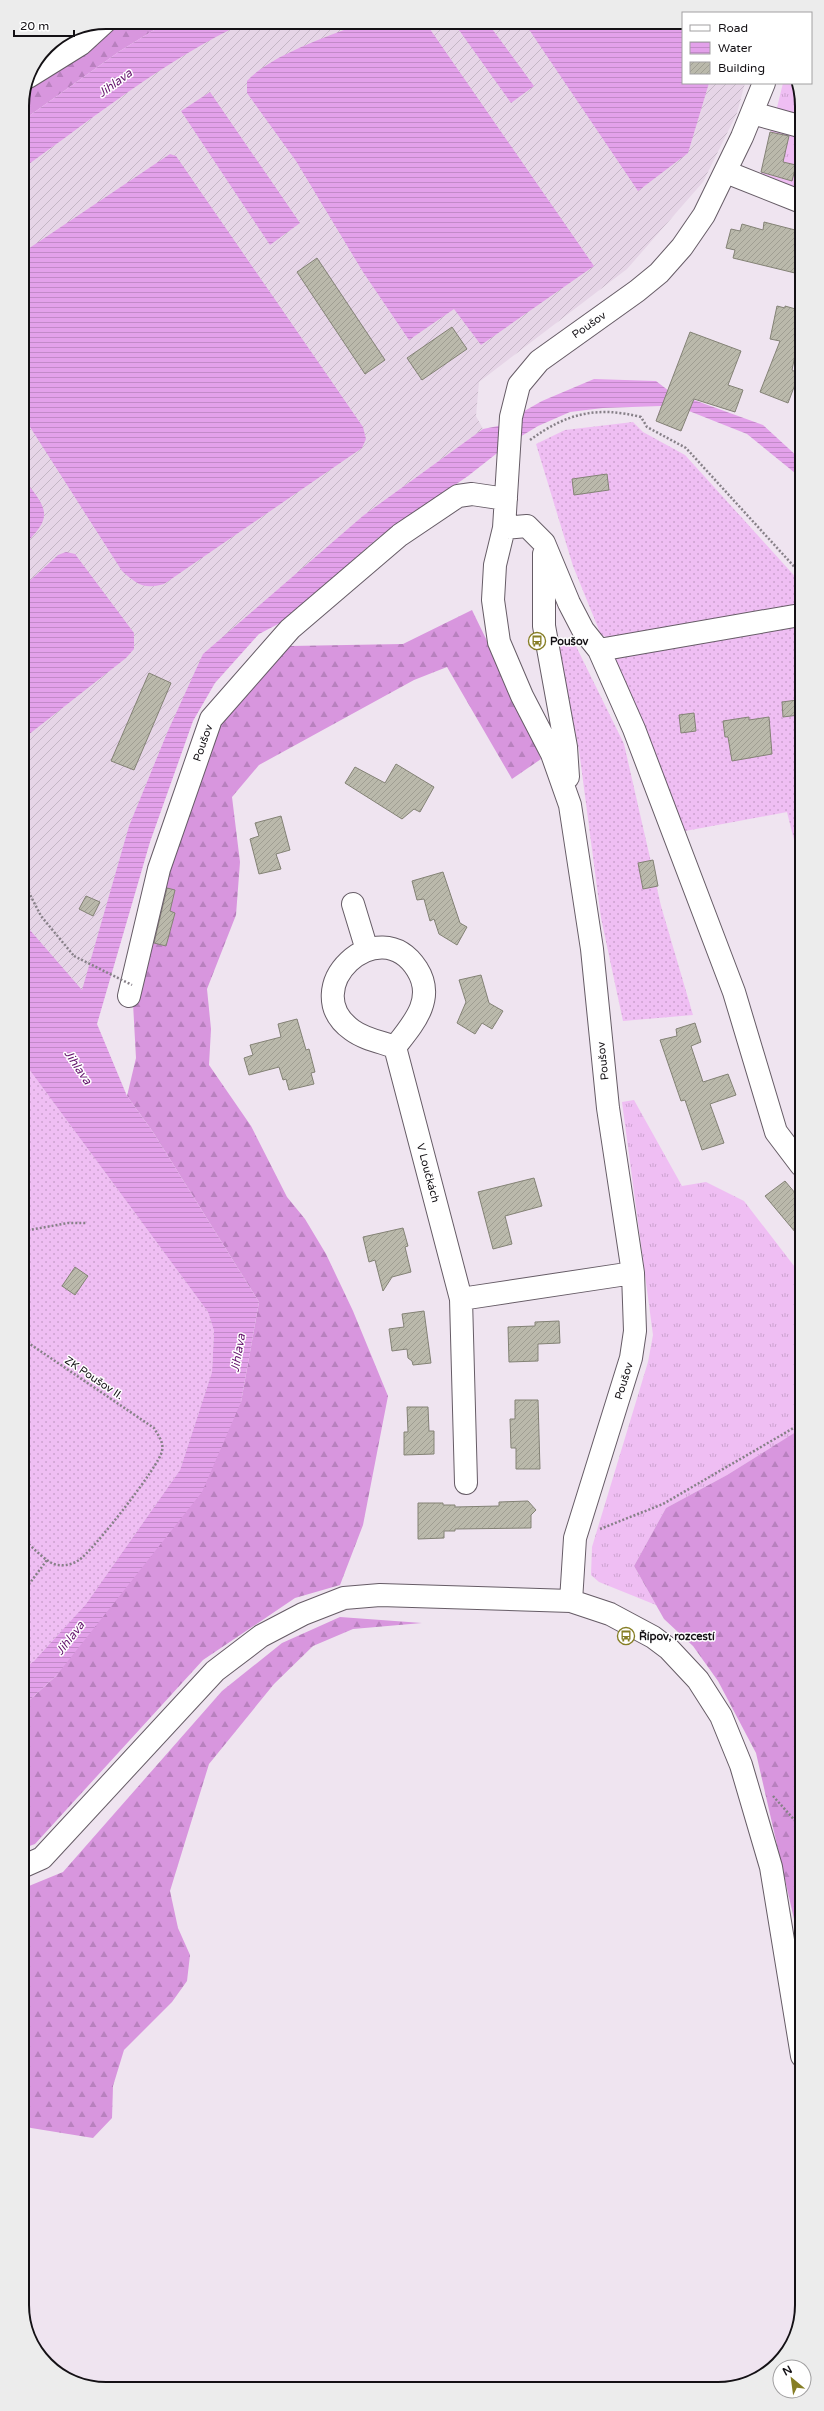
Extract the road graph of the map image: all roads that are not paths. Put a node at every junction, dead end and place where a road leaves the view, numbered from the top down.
1 (96, 30) edge
2 (37, 71) edge
3 (764, 84) edge
4 (752, 113) junction
5 (795, 125) edge
6 (726, 172) junction
7 (795, 199) edge
8 (506, 499) junction
9 (504, 528) junction
10 (544, 542) junction
11 (795, 616) edge
12 (598, 650) junction
13 (570, 805) junction
14 (353, 904) dead end
15 (367, 950) junction
16 (130, 991) road end
17 (395, 1047) junction
18 (795, 1158) edge
19 (633, 1273) junction
20 (461, 1299) junction
21 (466, 1483) dead end
22 (571, 1601) junction
23 (29, 1864) edge
24 (795, 2013) edge

1 - 2 street
3 - 4 street, Poušov
4 - 5 street
4 - 6 street, Poušov
6 - 7 street
6 - 8 street, Poušov
8 - 9 street, Poušov
8 - 16 street, Poušov
9 - 10 street
9 - 13 street, Poušov
10 - 12 street
10 - 13 street
11 - 12 street
12 - 18 street
13 - 19 street, Poušov
14 - 15 street
15 - 17 street
15 - 17 street
17 - 20 street, V Loučkách
19 - 20 street
19 - 22 street, Poušov
20 - 21 street, V Loučkách
22 - 23 street
22 - 24 street

